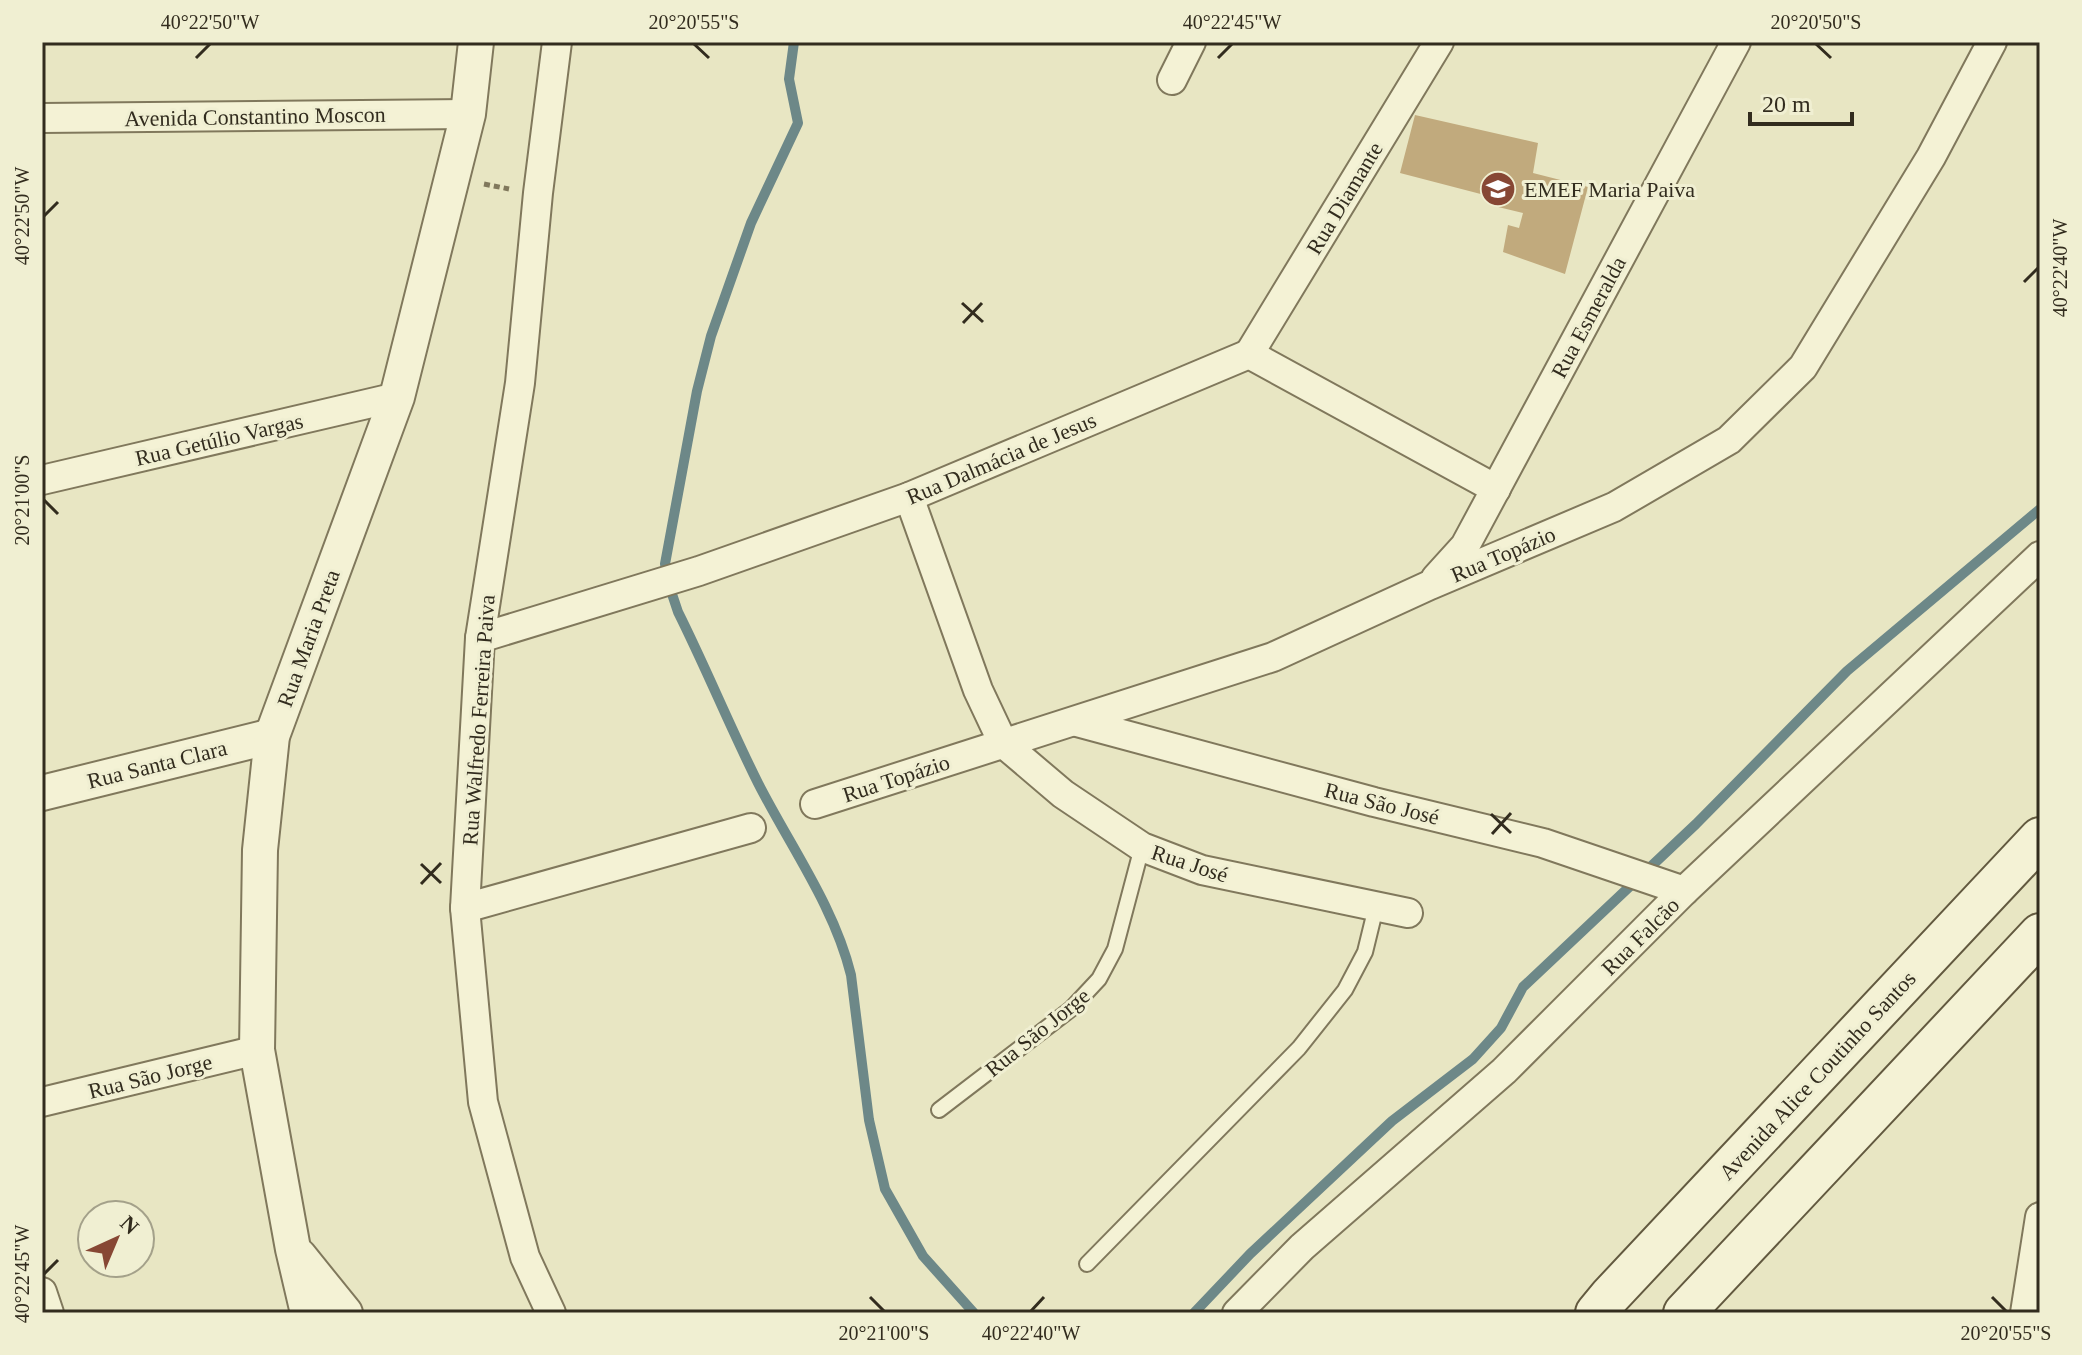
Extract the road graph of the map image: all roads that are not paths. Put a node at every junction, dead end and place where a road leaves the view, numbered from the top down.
1 (476, 42) edge
2 (557, 42) edge
3 (1191, 42) edge
4 (1439, 42) edge
5 (1736, 42) edge
6 (1992, 42) edge
7 (1172, 80) dead end
8 (468, 114) junction
9 (42, 118) edge
10 (1249, 354) junction
11 (397, 397) junction
12 (42, 480) edge
13 (1496, 489) junction
14 (909, 497) junction
15 (2040, 556) edge
16 (1430, 585) junction
17 (480, 638) junction
18 (1077, 722) junction
19 (272, 736) junction
20 (1003, 743) junction
21 (42, 793) edge
22 (815, 804) dead end
23 (751, 828) dead end
24 (2040, 838) edge
25 (1142, 847) junction
26 (1684, 891) junction
27 (1376, 907) junction
28 (465, 908) junction
29 (1408, 913) dead end
30 (2040, 934) edge
31 (257, 1050) junction
32 (42, 1102) edge
33 (939, 1110) dead end
34 (2040, 1217) edge
35 (293, 1249) junction
36 (1087, 1264) dead end
37 (42, 1292) edge
38 (49, 1313) edge
39 (308, 1313) edge
40 (345, 1313) edge
41 (551, 1313) edge
42 (1237, 1313) edge
43 (1596, 1313) edge
44 (1684, 1313) edge
45 (2025, 1313) edge

1 - 8 street, Rua Maria Preta
2 - 17 street, Rua Walfredo Ferreira Paiva
3 - 7 street
4 - 10 street, Rua Diamante
5 - 13 street, Rua Esmeralda
6 - 16 street, Rua Topázio
8 - 9 street, Avenida Constantino Moscon
8 - 11 street, Rua Maria Preta
10 - 13 street
10 - 14 street, Rua Dalmácia de Jesus
11 - 12 street, Rua Getúlio Vargas
11 - 19 street, Rua Maria Preta
13 - 16 street, Rua Esmeralda
14 - 17 street, Rua Dalmácia de Jesus
14 - 20 street
15 - 26 street, Rua Falcão
16 - 18 street, Rua Topázio
17 - 28 street, Rua Walfredo Ferreira Paiva
18 - 20 street, Rua Topázio
18 - 26 street, Rua São José
19 - 21 street, Rua Santa Clara
19 - 31 street, Rua Maria Preta
20 - 22 street, Rua Topázio
20 - 25 street, Rua José
23 - 28 street
24 - 43 main road, Avenida Alice Coutinho Santos
25 - 27 street, Rua José
25 - 33 lane, Rua São Jorge
26 - 42 street, Rua Falcão
27 - 29 street, Rua José
27 - 36 lane
28 - 41 street, Rua Walfredo Ferreira Paiva
30 - 44 main road
31 - 32 street, Rua São Jorge
31 - 35 street, Rua Maria Preta
34 - 45 street
35 - 39 street, Rua Maria Preta
35 - 40 street
37 - 38 street

